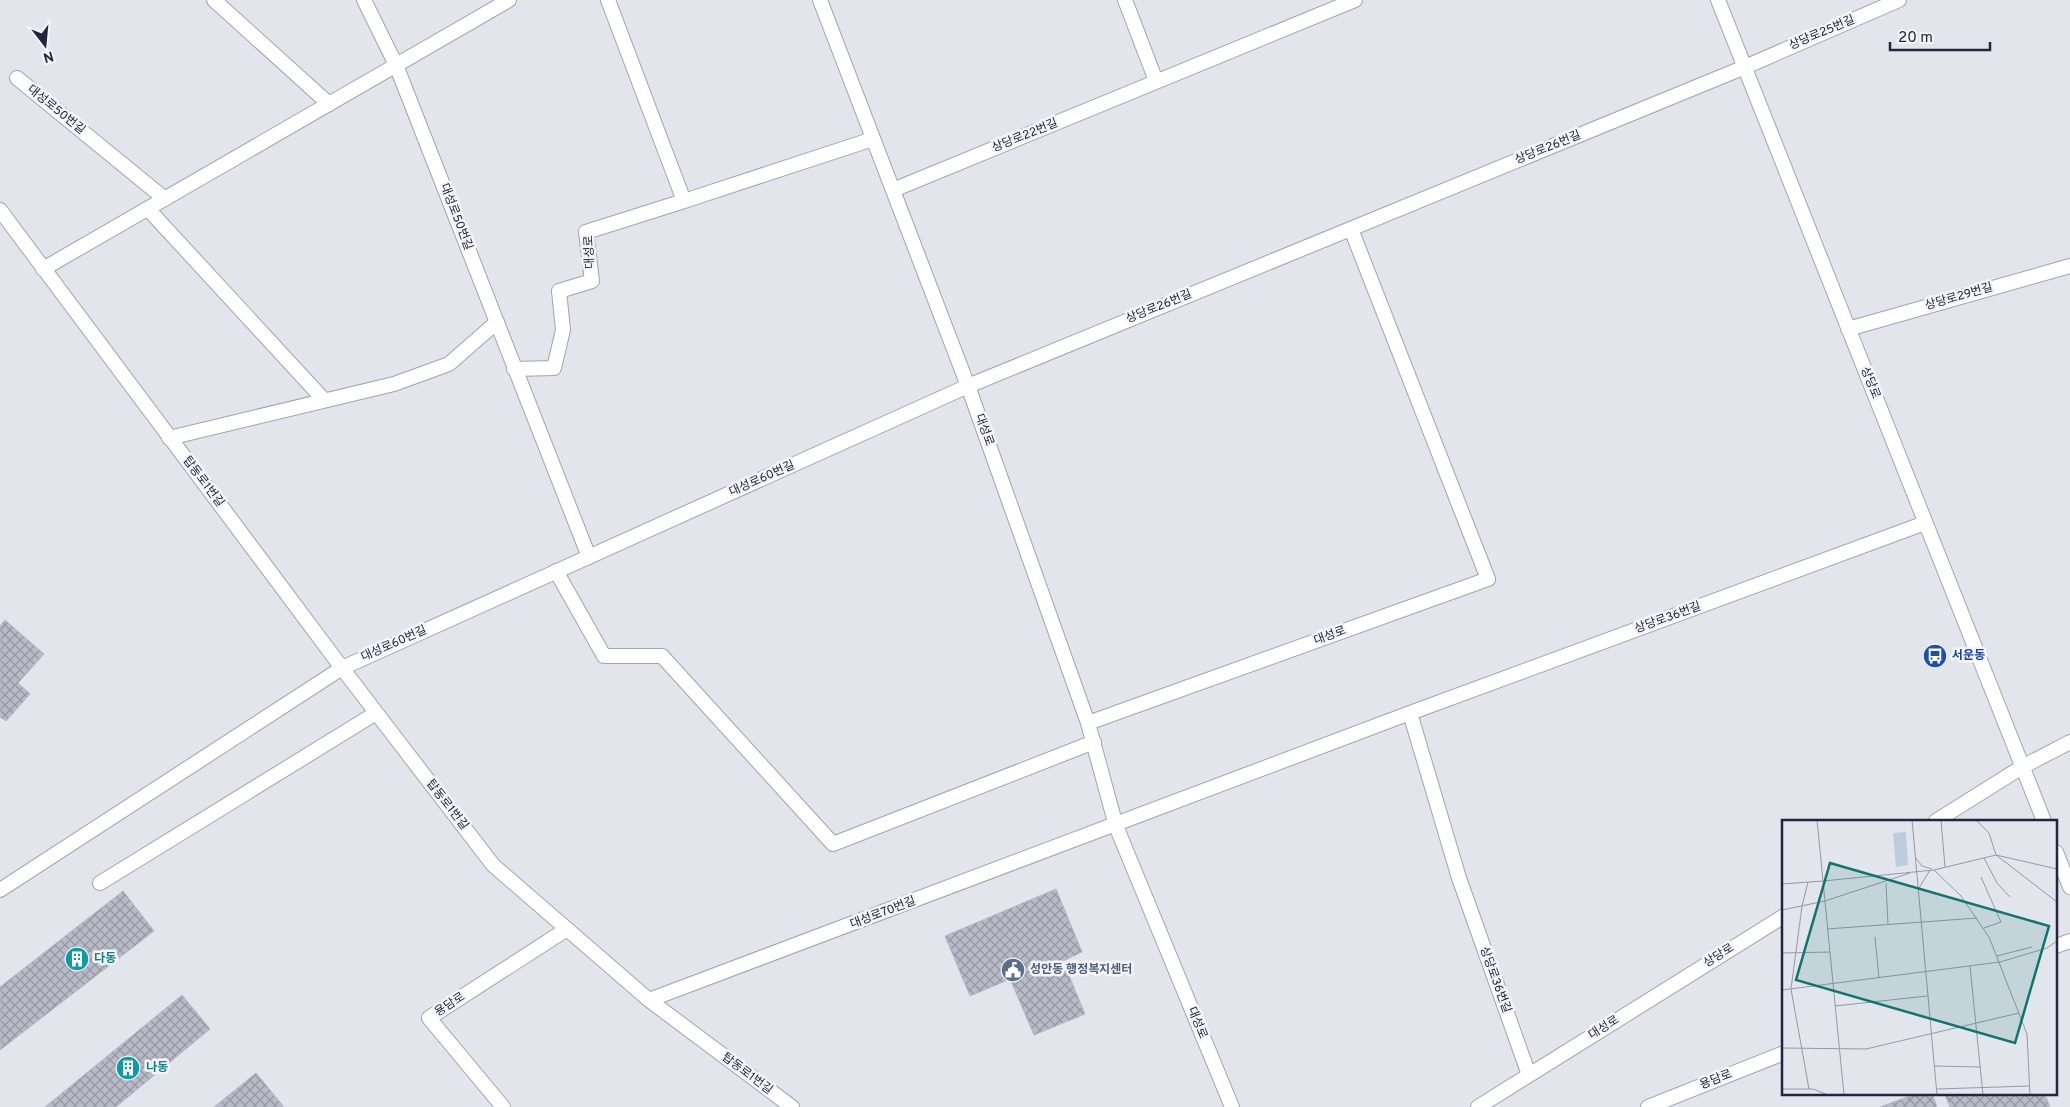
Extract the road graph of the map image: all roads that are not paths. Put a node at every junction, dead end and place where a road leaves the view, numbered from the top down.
1 (214, 0) edge
2 (364, 0) edge
3 (509, 0) edge
4 (608, 0) edge
5 (820, 0) edge
6 (1124, 0) edge
7 (1354, 0) edge
8 (1718, 0) edge
9 (1899, 0) edge
10 (396, 66) junction
11 (1744, 67) junction
12 (17, 78) dead end
13 (1156, 81) junction
14 (329, 104) junction
15 (873, 139) junction
16 (893, 190) junction
17 (165, 199) junction
18 (684, 202) junction
19 (148, 209) junction
20 (0, 210) edge
21 (1351, 228) junction
22 (2070, 266) edge
23 (43, 269) junction
24 (497, 322) junction
25 (1848, 328) junction
26 (514, 369) junction
27 (968, 386) junction
28 (324, 400) junction
29 (170, 438) junction
30 (1925, 523) junction
31 (588, 557) junction
32 (556, 571) junction
33 (342, 668) junction
34 (376, 713) junction
35 (1410, 713) junction
36 (1088, 723) junction
37 (1094, 742) junction
38 (2070, 742) edge
39 (2022, 767) junction
40 (1938, 820) edge
41 (2044, 820) edge
42 (1116, 826) junction
43 (2058, 857) edge
44 (100, 883) dead end
45 (2070, 887) edge
46 (0, 890) edge
47 (1782, 917) edge
48 (567, 929) junction
49 (2070, 941) edge
50 (2058, 945) edge
51 (1655, 996) joint
52 (649, 1000) junction
53 (1782, 1054) edge
54 (1529, 1075) junction
55 (503, 1107) edge
56 (792, 1107) edge
57 (1232, 1107) edge
58 (1478, 1107) edge
59 (1648, 1107) edge

1 - 14 street
2 - 10 street, 대성로50번길
3 - 10 street
4 - 18 street
5 - 15 street, 대성로
6 - 13 street
7 - 13 street, 상당로22번길
8 - 11 street, 상당로
9 - 11 street, 상당로25번길
10 - 14 street
10 - 24 street, 대성로50번길
11 - 21 street, 상당로26번길
11 - 25 street, 상당로
12 - 17 street, 대성로50번길
13 - 16 street, 상당로22번길
14 - 17 street
15 - 16 street, 대성로
15 - 18 street, 대성로
16 - 27 street, 대성로
17 - 19 street
18 - 26 street, 대성로
19 - 23 street
19 - 28 street
20 - 23 street, 탑동로1번길
21 - 27 street, 상당로26번길
21 - 36 street, 대성로
22 - 25 street, 상당로29번길
23 - 29 street, 탑동로1번길
24 - 26 street, 대성로50번길
24 - 28 street
25 - 30 street, 상당로
26 - 31 street, 대성로50번길
27 - 31 street, 대성로60번길
27 - 36 street, 대성로
28 - 29 street
29 - 33 street, 탑동로1번길
30 - 35 street, 상당로36번길
30 - 39 street, 상당로
31 - 32 street, 대성로60번길
32 - 33 street, 대성로60번길
32 - 37 street
33 - 34 street, 탑동로1번길
33 - 46 street, 대성로60번길
34 - 44 street
34 - 48 street, 탑동로1번길
35 - 42 street, 상당로36번길
35 - 54 street, 상당로36번길
36 - 37 street, 대성로
37 - 42 street, 대성로
38 - 39 street
39 - 40 street
39 - 41 street, 상당로
42 - 52 street, 대성로70번길
42 - 57 street, 대성로
43 - 45 street
47 - 51 street, 상당로
48 - 52 street, 탑동로1번길
48 - 55 street, 용담로
49 - 50 street
51 - 54 street, 대성로
52 - 56 street, 탑동로1번길
53 - 59 street, 용담로
54 - 58 street, 대성로

